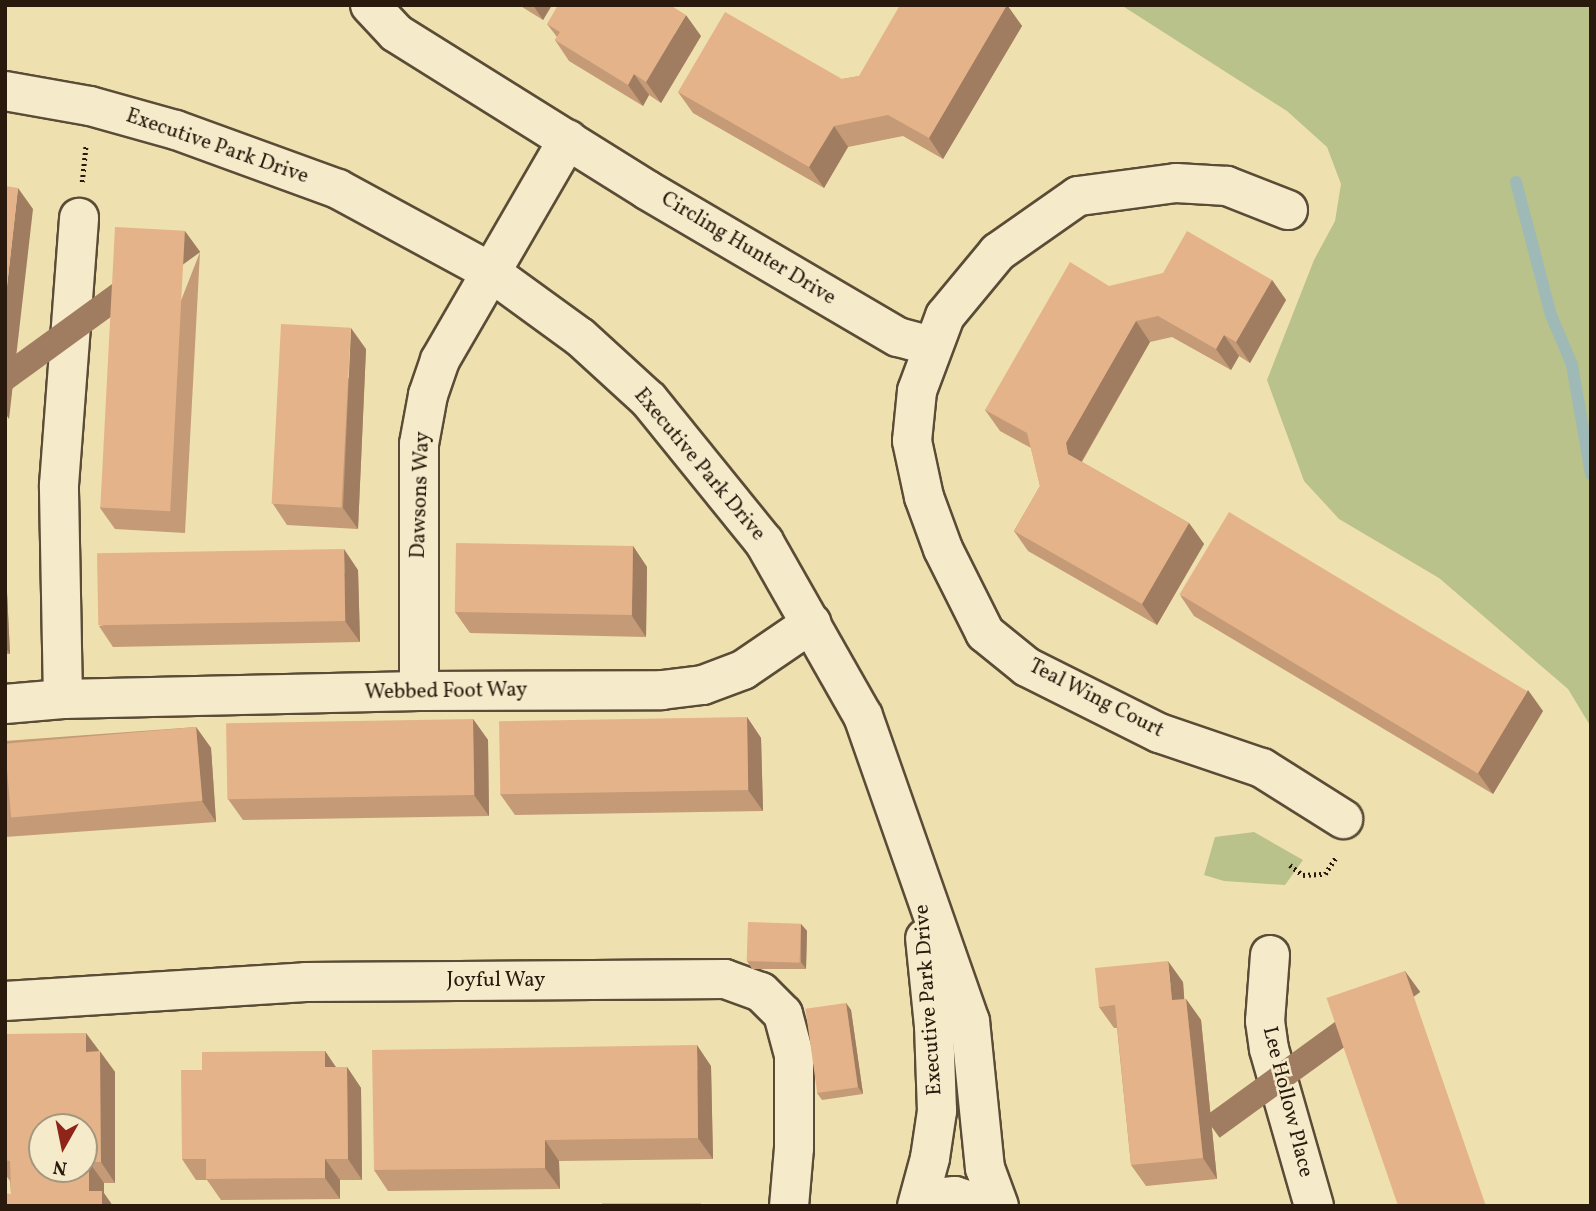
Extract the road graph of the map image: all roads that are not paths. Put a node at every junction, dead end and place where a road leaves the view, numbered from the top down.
1 (370, 5) edge
2 (5, 91) edge
3 (568, 139) junction
4 (1288, 209) dead end
5 (79, 218) dead end
6 (489, 271) junction
7 (932, 346) junction
8 (813, 624) junction
9 (419, 691) junction
10 (63, 699) junction
11 (5, 704) edge
12 (1343, 819) road end
13 (919, 877) junction
14 (1270, 955) dead end
15 (5, 1001) edge
16 (789, 1206) edge
17 (918, 1206) edge
18 (985, 1206) edge
19 (999, 1206) edge
20 (1314, 1206) edge

1 - 3 street, Circling Hunter Drive
2 - 6 street, Executive Park Drive
3 - 6 street
3 - 7 street, Circling Hunter Drive
4 - 7 street, Teal Wing Court
5 - 10 street
6 - 8 street, Executive Park Drive
6 - 9 street, Dawsons Way
7 - 12 street, Teal Wing Court
8 - 9 street, Webbed Foot Way
8 - 13 street, Executive Park Drive
9 - 10 street, Webbed Foot Way
10 - 11 street, Webbed Foot Way
13 - 17 street, Executive Park Drive
13 - 19 street, Executive Park Drive
14 - 20 street, Lee Hollow Place
15 - 16 street, Joyful Way
17 - 18 street

